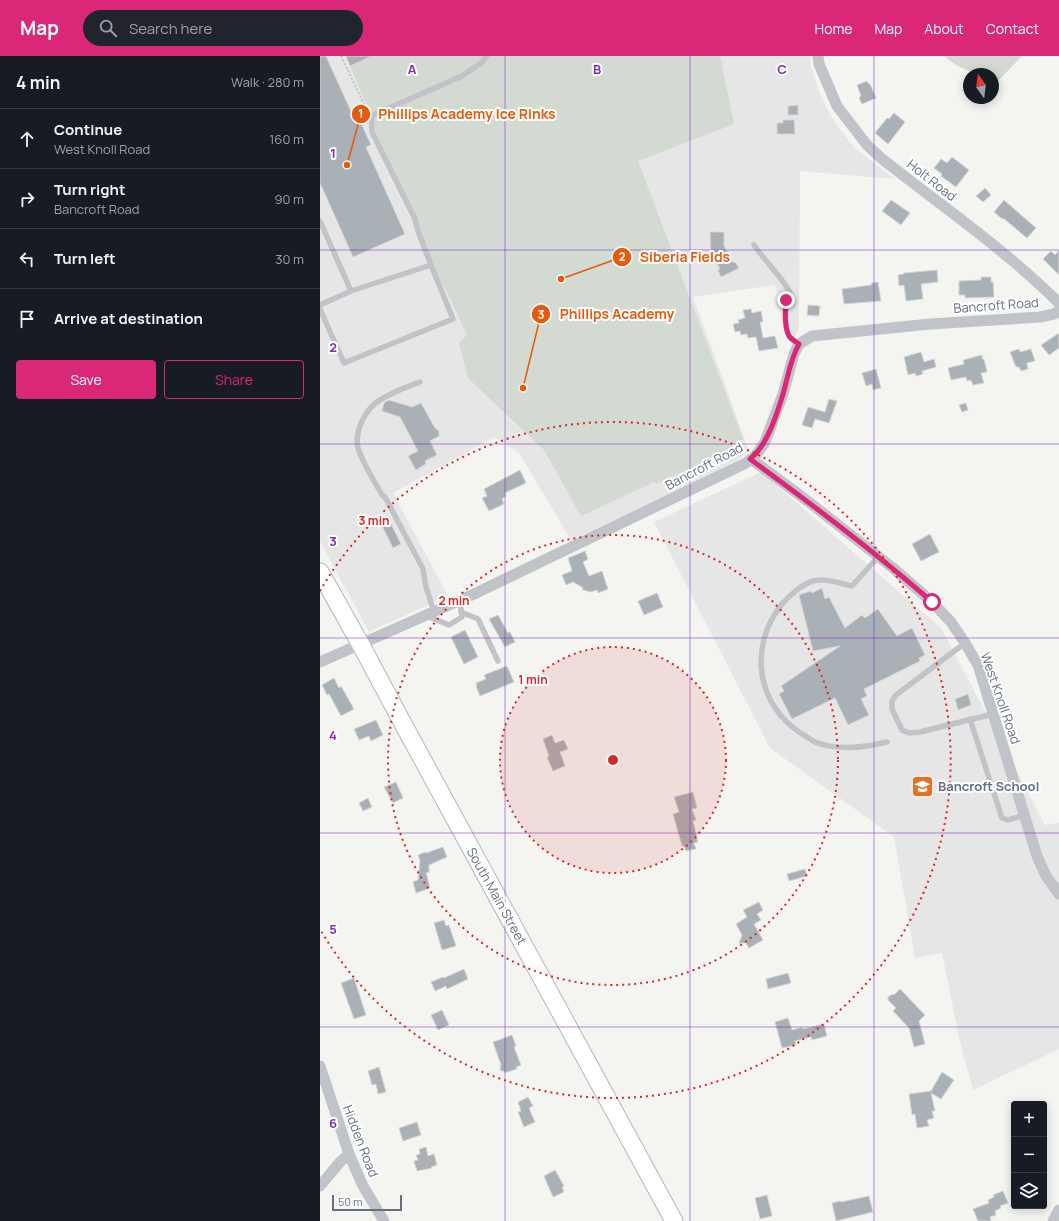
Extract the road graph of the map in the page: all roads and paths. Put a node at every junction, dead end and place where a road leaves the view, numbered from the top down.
1 (341, 56) edge
2 (487, 56) edge
3 (818, 56) edge
4 (371, 116) junction
5 (320, 222) edge
6 (754, 245) dead end
7 (431, 265) junction
8 (352, 291) junction
9 (1059, 303) edge
10 (320, 305) edge
11 (320, 309) edge
12 (1059, 311) edge
13 (799, 344) junction
14 (420, 382) dead end
15 (750, 459) junction
16 (878, 557) junction
17 (321, 575) edge
18 (460, 601) junction
19 (461, 612) junction
20 (430, 614) junction
21 (966, 643) junction
22 (361, 645) junction
23 (498, 661) dead end
24 (320, 662) edge
25 (994, 714) junction
26 (970, 719) junction
27 (886, 742) dead end
28 (1025, 815) junction
29 (1059, 894) edge
30 (320, 1066) edge
31 (349, 1154) junction
32 (320, 1186) edge
33 (1059, 1210) edge
34 (384, 1221) edge
35 (674, 1221) edge
36 (1053, 1221) edge

1 - 4 path
2 - 4 lane
3 - 9 street, Holt Road
4 - 7 lane
5 - 8 lane
6 - 13 lane
7 - 8 lane
7 - 11 lane
8 - 10 lane
12 - 13 street, Bancroft Road
13 - 15 street, Bancroft Road
14 - 20 lane
15 - 16 street, West Knoll Road
15 - 18 street, Bancroft Road
16 - 21 street, West Knoll Road
16 - 27 lane
17 - 22 main road, South Main Street
18 - 19 lane
18 - 20 street, Bancroft Road
19 - 20 lane
19 - 23 lane
20 - 22 street, Bancroft Road
21 - 25 street, West Knoll Road
21 - 26 lane
22 - 24 street, Bancroft Road
22 - 35 main road, South Main Street
25 - 26 lane
25 - 28 street, West Knoll Road
26 - 28 lane
28 - 29 street, West Knoll Road
30 - 31 street, Hidden Road
31 - 32 street
31 - 34 street, Hidden Road
33 - 36 street

